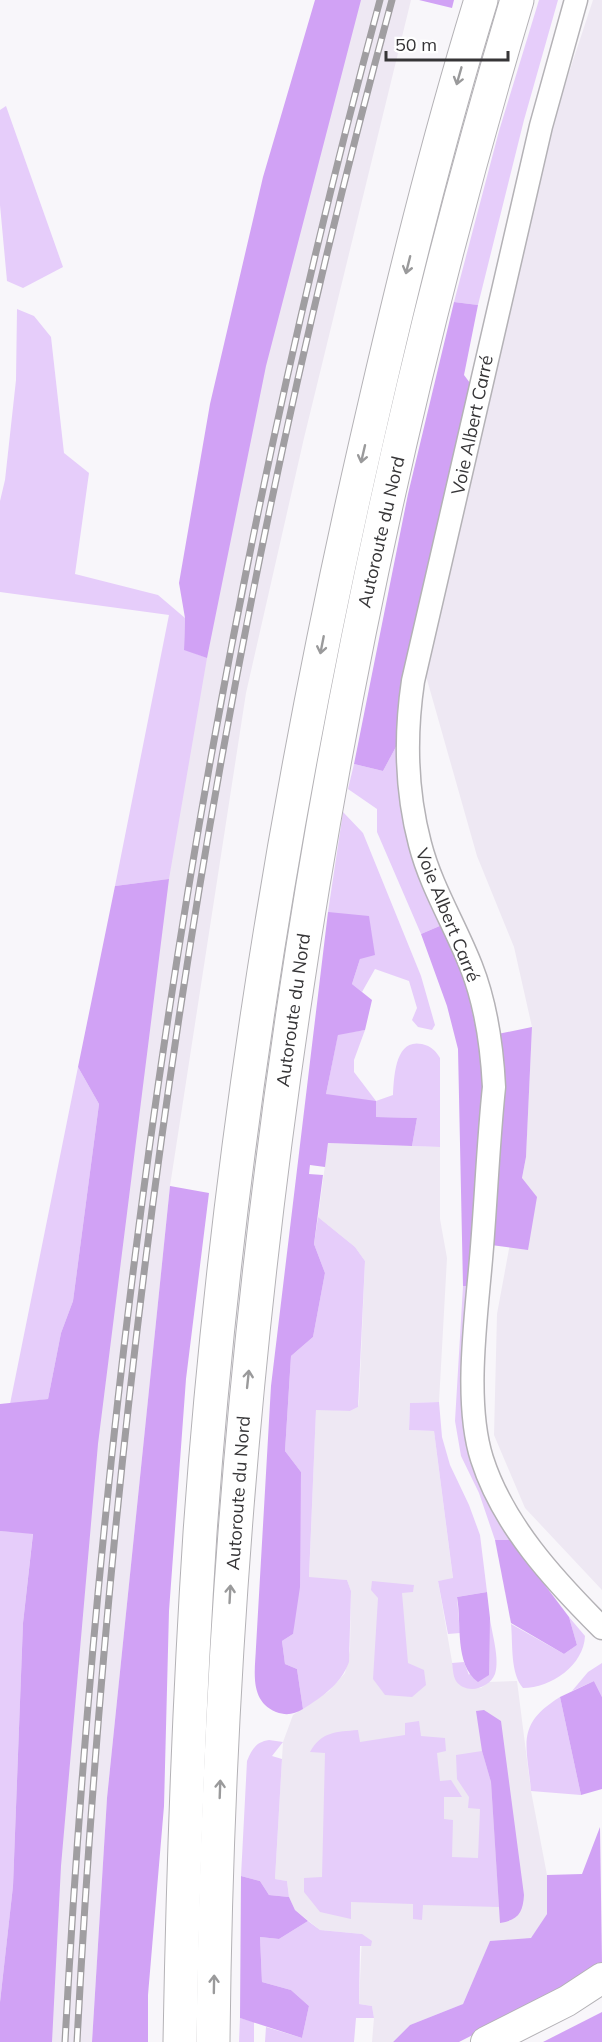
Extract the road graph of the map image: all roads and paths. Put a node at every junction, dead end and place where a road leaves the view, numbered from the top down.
1 (481, 0) edge
2 (517, 0) edge
3 (576, 0) edge
4 (602, 1628) edge
5 (602, 1978) edge
6 (602, 1994) edge
7 (567, 2001) junction
8 (180, 2042) edge
9 (213, 2042) edge
10 (486, 2042) edge

1 -> 8 highway, Autoroute du Nord
9 -> 2 highway, Autoroute du Nord
3 - 4 street, Voie Albert Carré
5 - 7 main road
6 - 7 main road
7 - 10 main road

